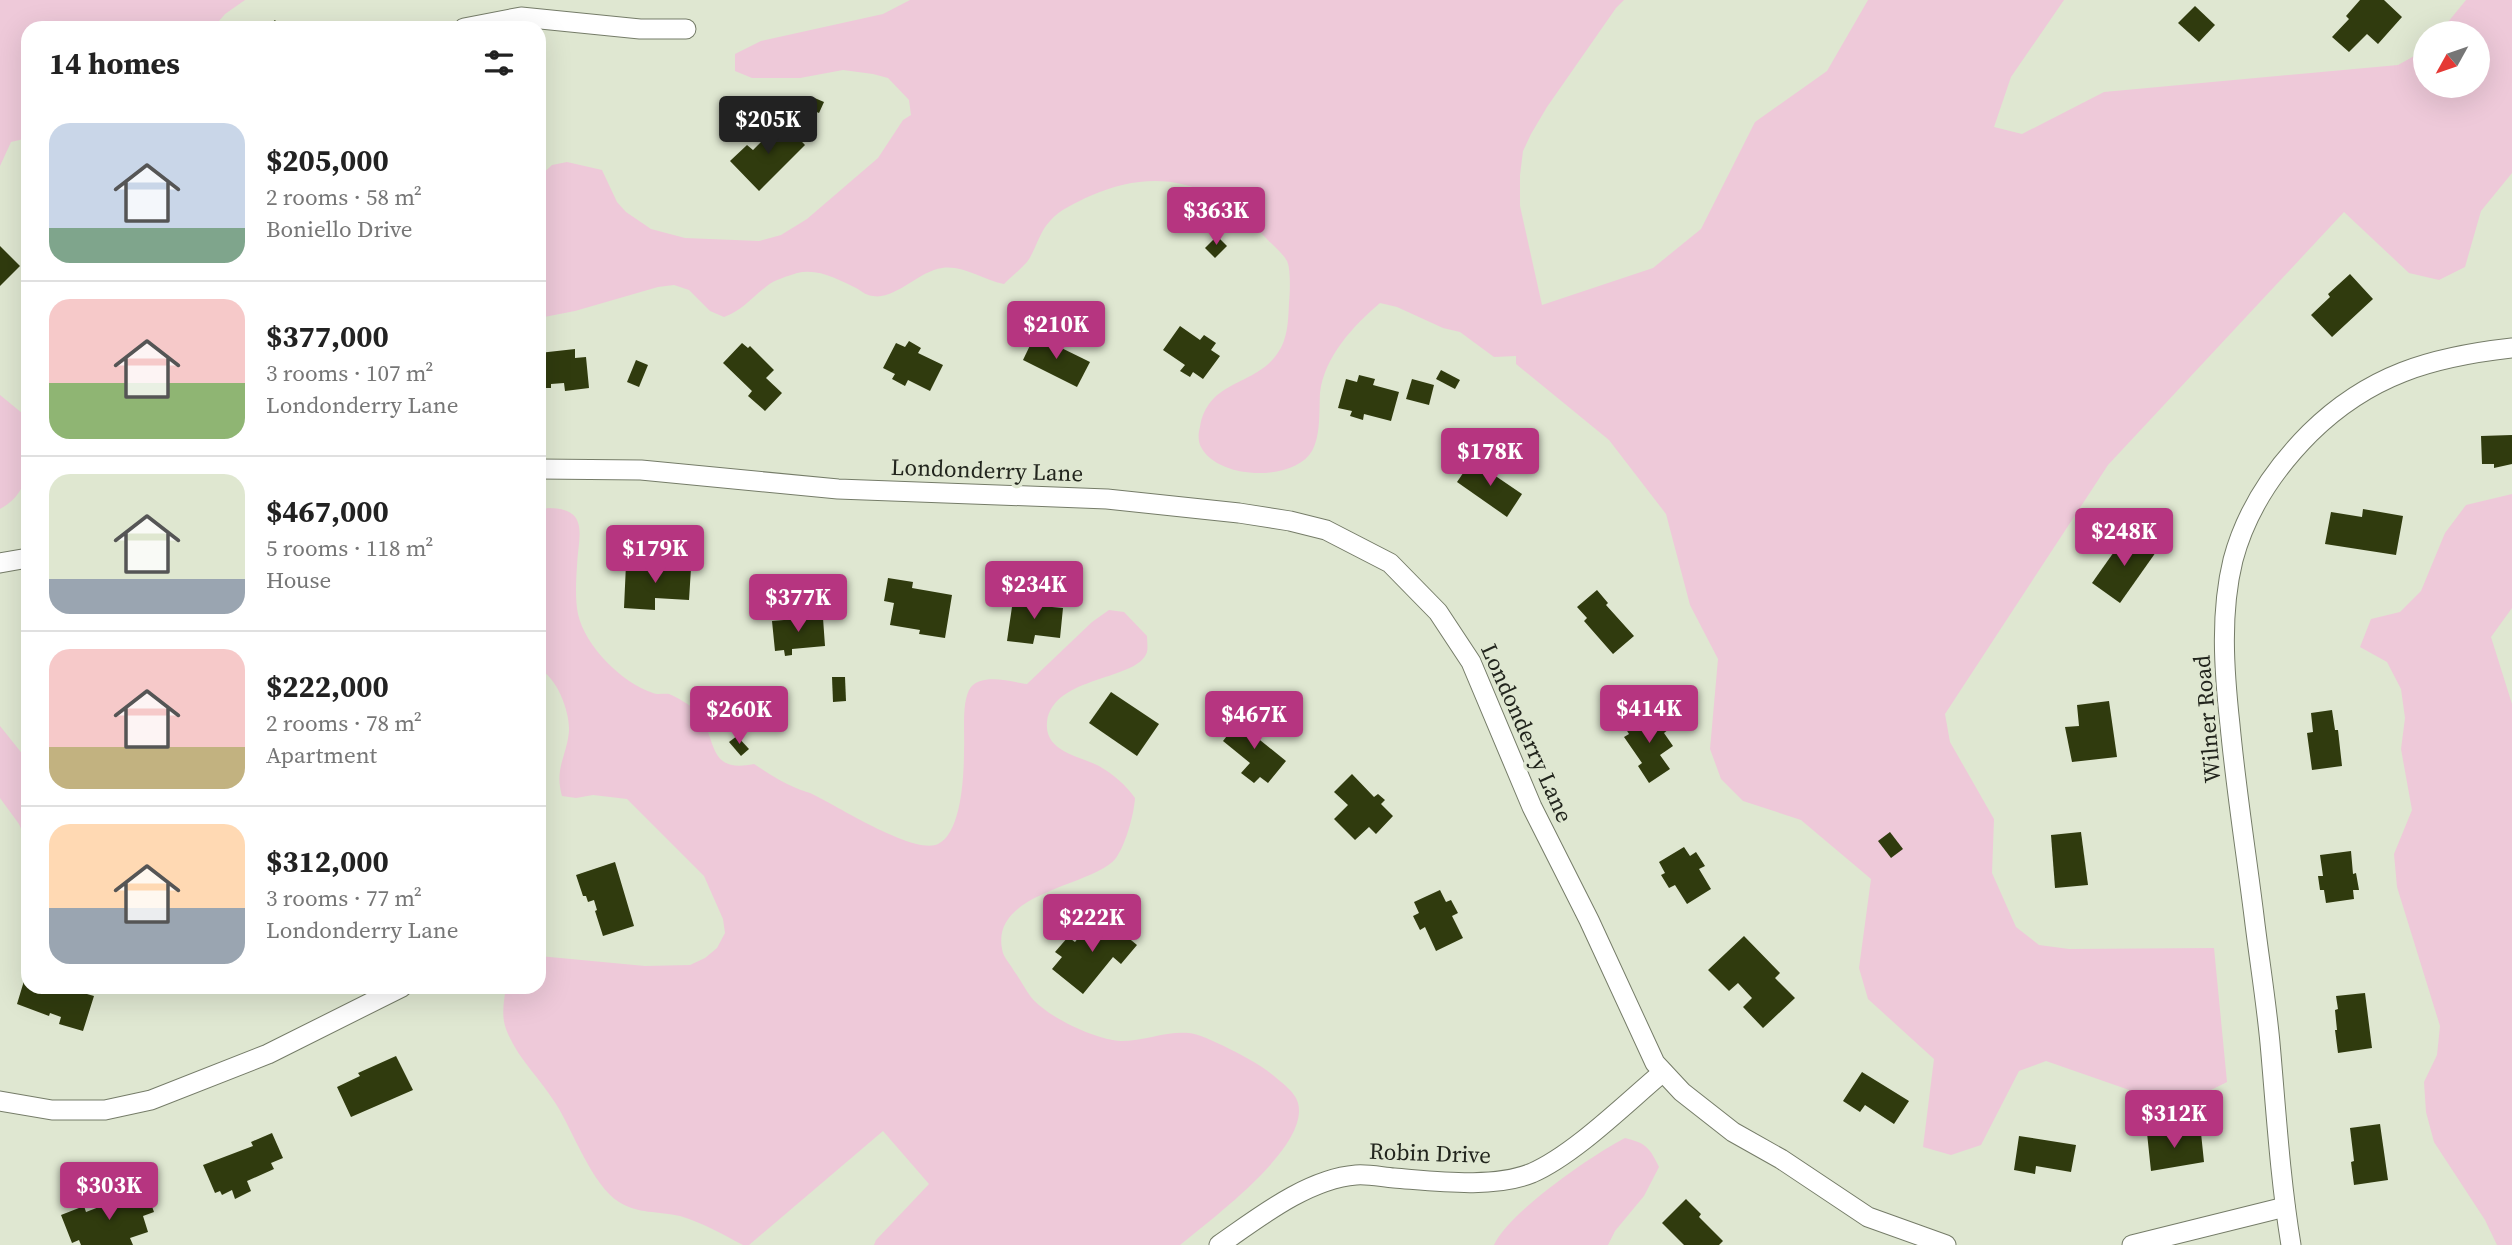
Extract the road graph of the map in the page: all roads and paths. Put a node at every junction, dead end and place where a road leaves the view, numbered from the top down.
1 (497, 21) edge
2 (687, 29) dead end
3 (2512, 348) edge
4 (546, 470) edge
5 (21, 559) edge
6 (0, 563) edge
7 (388, 994) edge
8 (1663, 1072) junction
9 (0, 1101) edge
10 (2285, 1207) junction
11 (1219, 1245) edge
12 (1946, 1245) edge
13 (2132, 1245) edge
14 (2291, 1245) edge

1 - 2 street
3 - 10 street, Wilner Road
4 - 8 street, Londonderry Lane
5 - 6 street
7 - 9 street
8 - 11 street, Robin Drive
8 - 12 street, Londonderry Lane
10 - 13 street
10 - 14 street, Wilner Road

